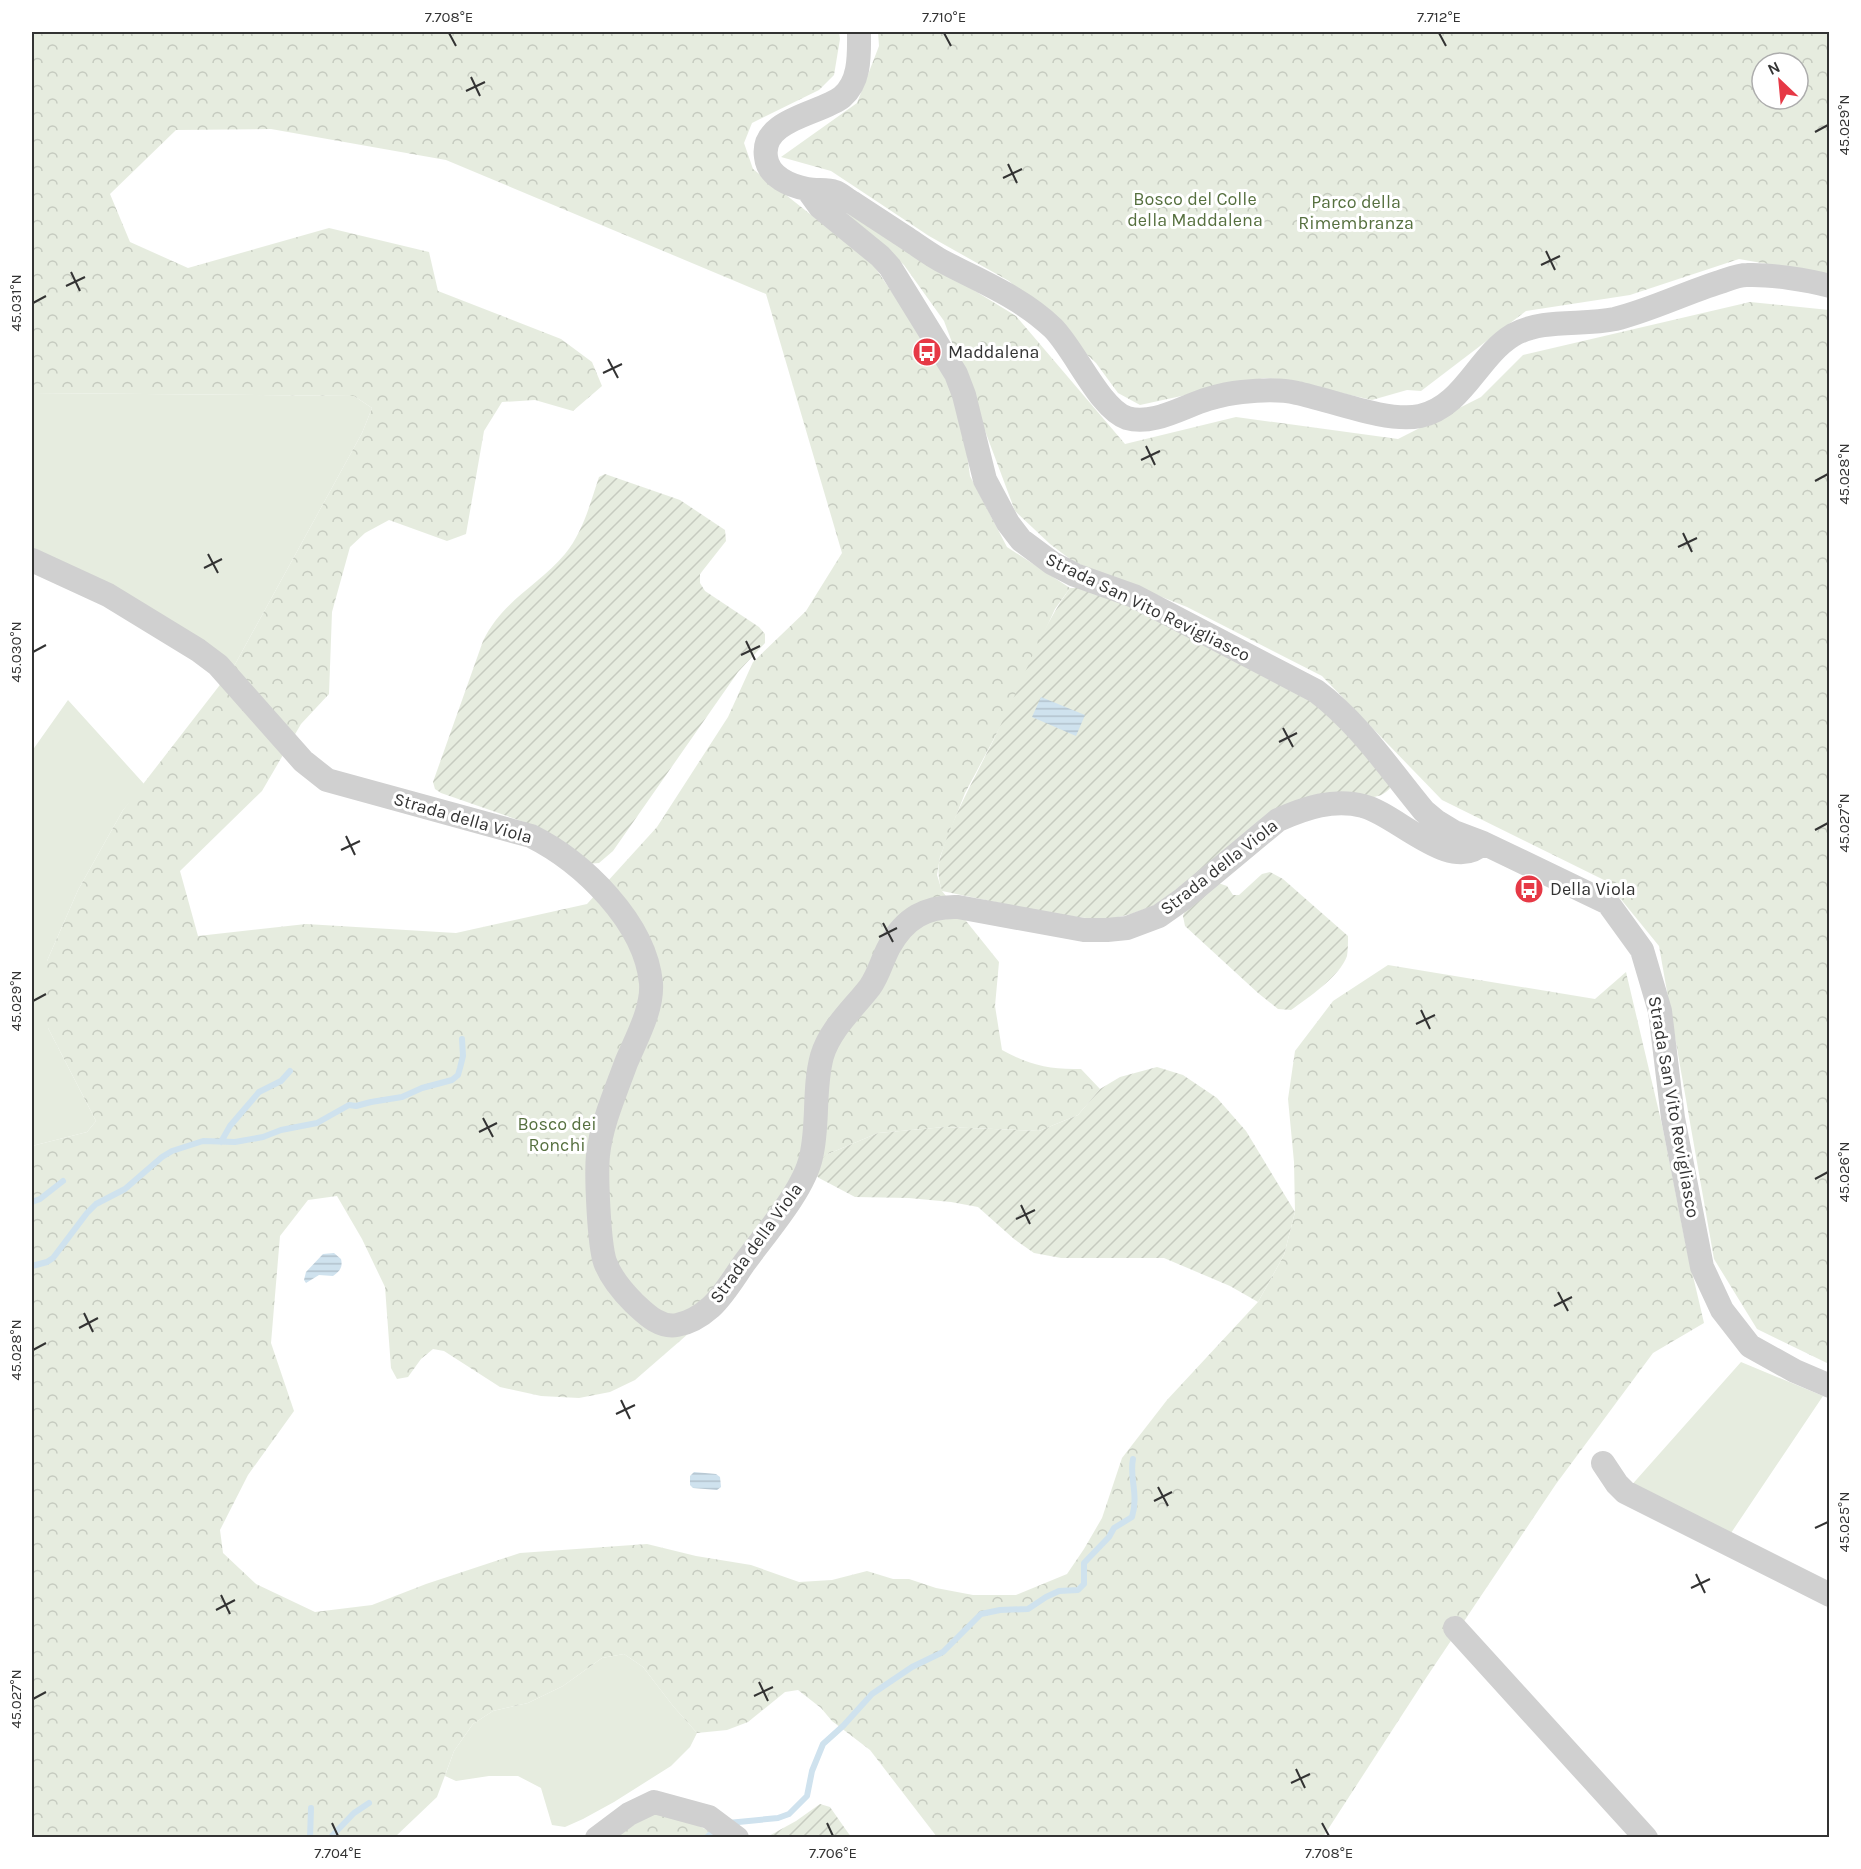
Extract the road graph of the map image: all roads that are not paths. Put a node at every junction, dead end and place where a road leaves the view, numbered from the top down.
1 (859, 32) edge
2 (807, 189) junction
3 (1830, 286) edge
4 (32, 560) edge
5 (1483, 843) junction
6 (1830, 1386) edge
7 (1603, 1463) dead end
8 (1830, 1595) edge
9 (1455, 1628) dead end
10 (597, 1838) edge
11 (737, 1838) edge
12 (1646, 1838) edge

1 - 2 street, Strada San Vito Revigliasco
2 - 3 street
2 - 5 street, Strada San Vito Revigliasco
4 - 5 street, Strada della Viola
5 - 6 street, Strada San Vito Revigliasco
7 - 8 street
9 - 12 street
10 - 11 street

